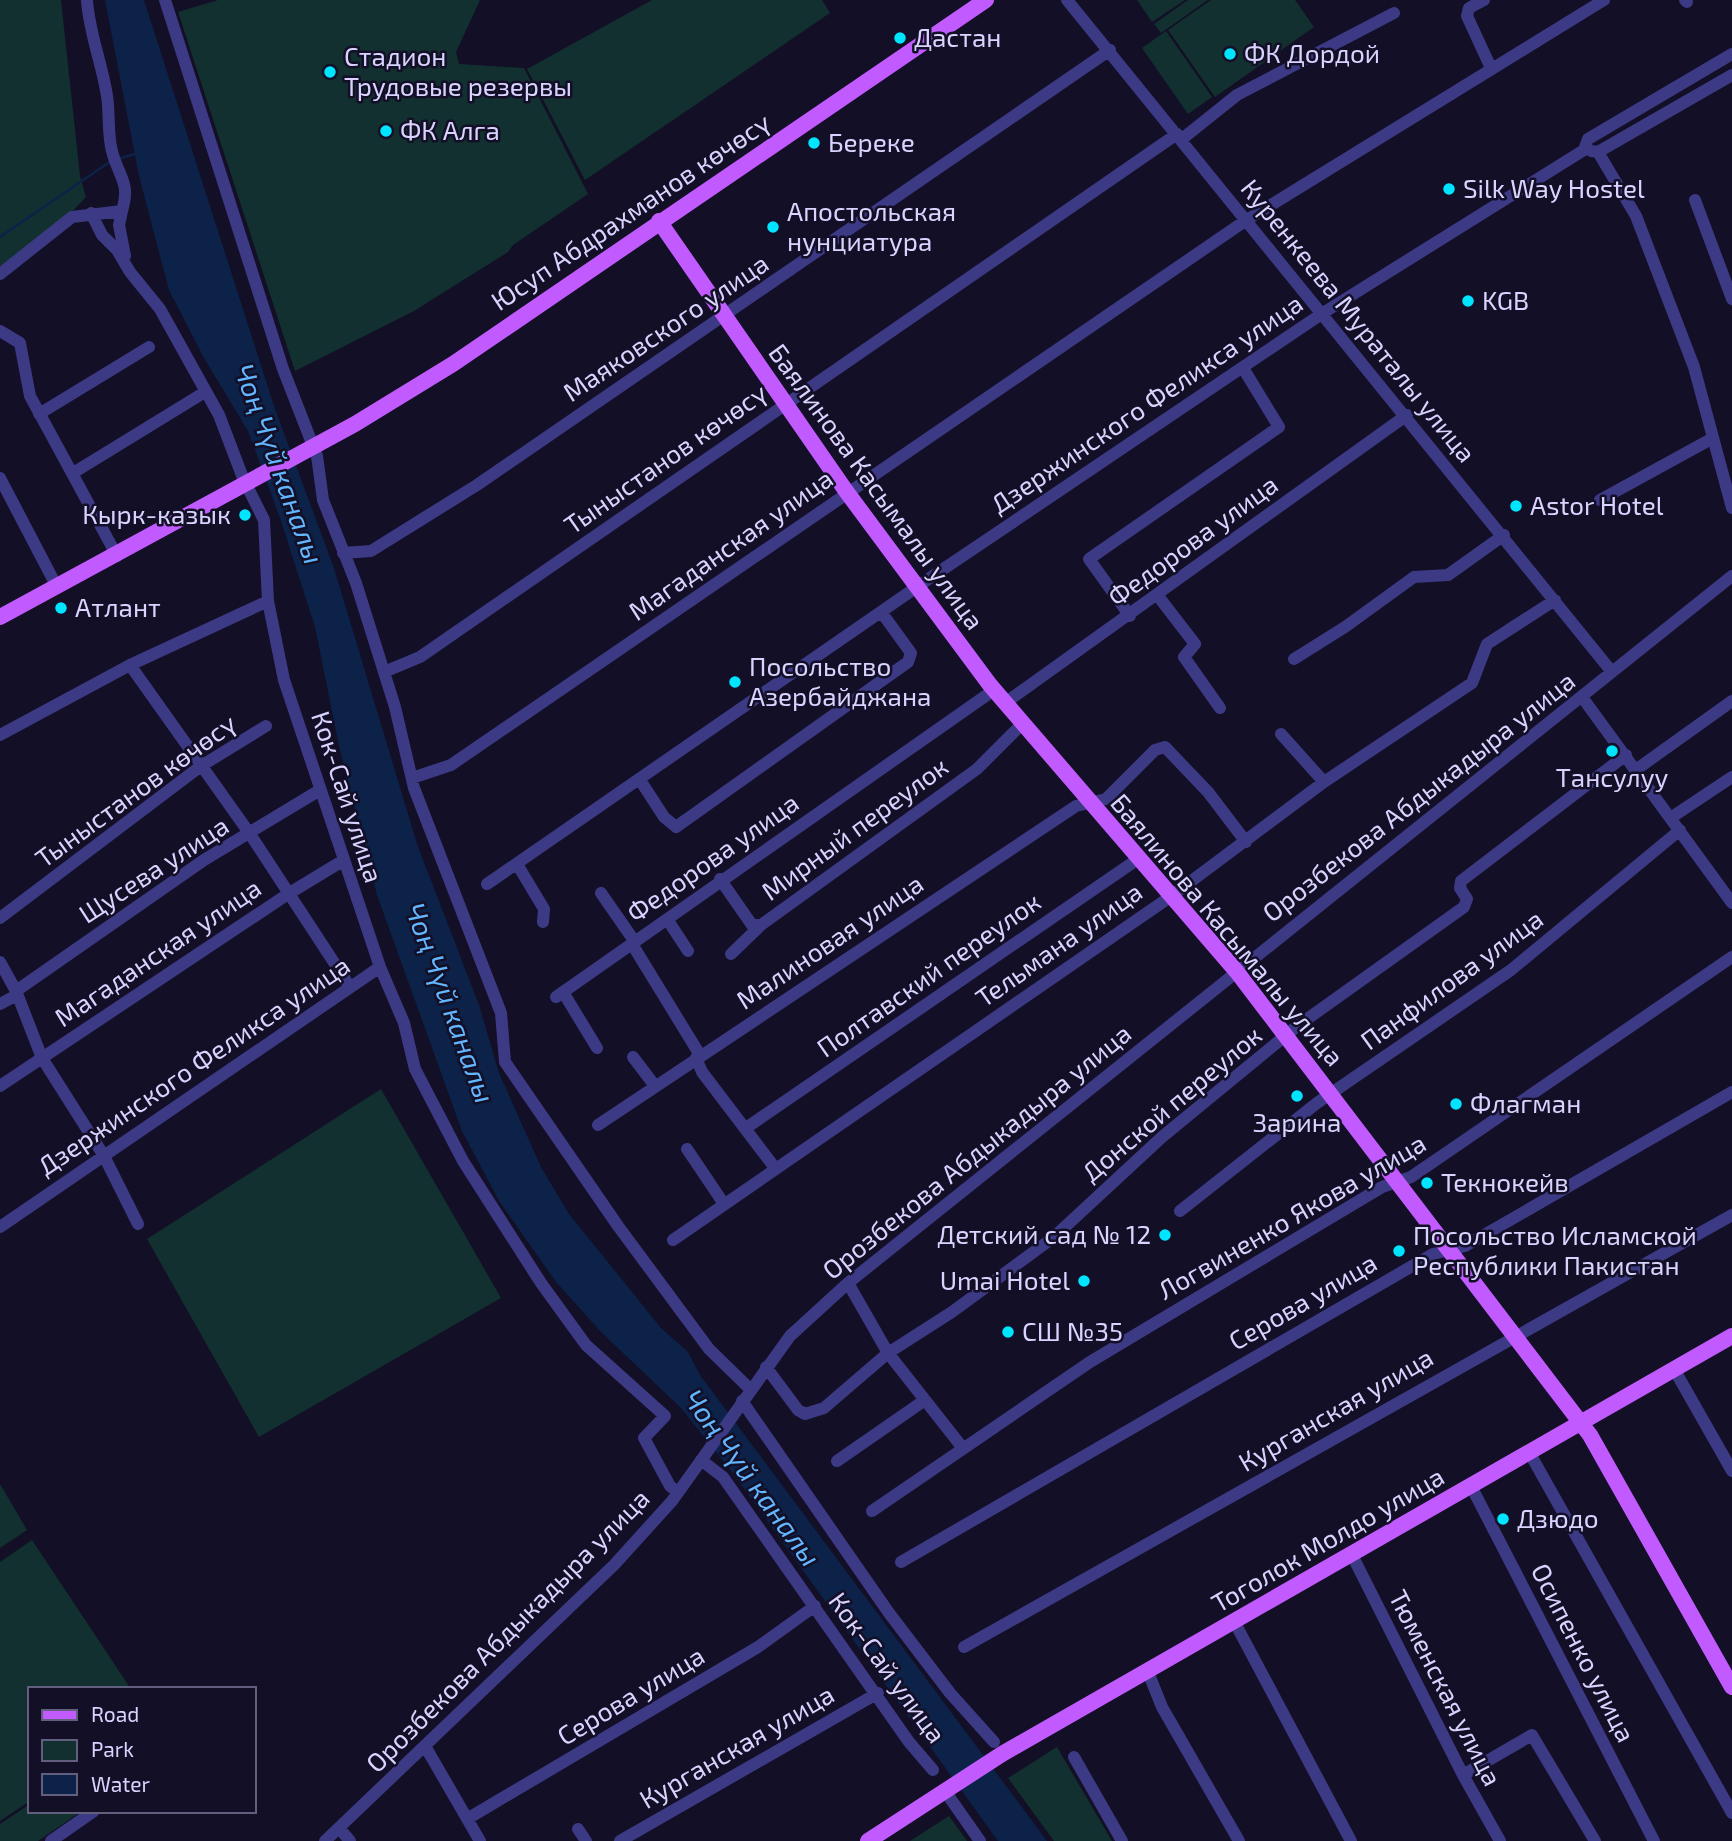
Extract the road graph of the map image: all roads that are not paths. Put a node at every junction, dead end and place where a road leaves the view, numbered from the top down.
1 (87, 0) edge
2 (165, 0) edge
3 (986, 0) edge
4 (1067, 0) edge
5 (1484, 0) edge
6 (1604, 0) edge
7 (1394, 13) dead end
8 (1110, 50) junction
9 (1731, 58) edge
10 (1490, 68) junction
11 (1732, 75) edge
12 (1179, 136) junction
13 (1584, 150) junction
14 (1598, 152) junction
15 (1695, 200) dead end
16 (122, 211) junction
17 (92, 213) junction
18 (659, 221) junction
19 (1245, 221) junction
20 (130, 272) junction
21 (0, 274) edge
22 (1732, 299) edge
23 (1323, 313) junction
24 (724, 316) junction
25 (0, 331) edge
26 (149, 347) dead end
27 (1243, 368) junction
28 (205, 392) junction
29 (785, 405) junction
30 (39, 414) junction
31 (1407, 415) junction
32 (1713, 438) junction
33 (314, 447) junction
34 (73, 473) junction
35 (0, 478) edge
36 (251, 482) junction
37 (846, 491) junction
38 (1600, 500) dead end
39 (1732, 508) edge
40 (1504, 536) junction
41 (343, 553) junction
42 (117, 556) junction
43 (1732, 576) edge
44 (57, 587) junction
45 (916, 588) junction
46 (1158, 596) junction
47 (1555, 600) junction
48 (268, 601) junction
49 (882, 613) junction
50 (1130, 616) junction
51 (0, 617) edge
52 (1294, 659) dead end
53 (130, 665) junction
54 (1612, 672) junction
55 (384, 673) junction
56 (994, 690) junction
57 (1582, 697) junction
58 (1732, 701) edge
59 (1005, 703) junction
60 (1220, 708) dead end
61 (1022, 724) junction
62 (266, 726) dead end
63 (1281, 734) dead end
64 (0, 735) edge
65 (1626, 755) junction
66 (201, 766) junction
67 (1637, 769) junction
68 (1732, 777) edge
69 (412, 778) junction
70 (640, 780) junction
71 (1324, 782) junction
72 (320, 790) junction
73 (1090, 803) junction
74 (1671, 817) junction
75 (1680, 830) junction
76 (250, 834) junction
77 (1246, 842) junction
78 (1138, 859) junction
79 (344, 860) junction
80 (517, 863) junction
81 (720, 879) junction
82 (487, 884) dead end
83 (601, 893) dead end
84 (288, 894) junction
85 (1170, 897) junction
86 (1732, 903) edge
87 (0, 918) edge
88 (667, 919) junction
89 (543, 922) dead end
90 (761, 925) junction
91 (633, 943) junction
92 (688, 951) dead end
93 (731, 954) dead end
94 (1732, 957) edge
95 (0, 962) edge
96 (380, 967) junction
97 (1237, 972) junction
98 (350, 987) junction
99 (16, 993) junction
100 (0, 1004) edge
101 (1286, 1036) junction
102 (597, 1048) dead end
103 (698, 1056) junction
104 (633, 1057) dead end
105 (42, 1058) junction
106 (0, 1086) edge
107 (655, 1086) junction
108 (1732, 1092) edge
109 (1331, 1096) junction
110 (598, 1125) dead end
111 (746, 1128) junction
112 (687, 1149) dead end
113 (104, 1156) junction
114 (775, 1168) junction
115 (1397, 1181) junction
116 (724, 1204) junction
117 (1180, 1211) dead end
118 (1732, 1215) edge
119 (138, 1224) dead end
120 (0, 1227) edge
121 (673, 1240) dead end
122 (1450, 1251) junction
123 (848, 1283) junction
124 (1514, 1336) junction
125 (1732, 1336) edge
126 (888, 1353) junction
127 (766, 1367) junction
128 (1674, 1369) junction
129 (750, 1389) junction
130 (925, 1400) junction
131 (739, 1404) junction
132 (1581, 1423) junction
133 (962, 1447) junction
134 (1530, 1452) junction
135 (703, 1457) junction
136 (837, 1461) dead end
137 (1732, 1471) edge
138 (1471, 1486) junction
139 (678, 1492) junction
140 (872, 1511) dead end
141 (1352, 1555) junction
142 (901, 1562) dead end
143 (815, 1606) junction
144 (1235, 1623) junction
145 (964, 1647) dead end
146 (1148, 1672) junction
147 (1732, 1687) edge
148 (878, 1693) junction
149 (425, 1746) junction
150 (996, 1749) junction
151 (1074, 1757) dead end
152 (933, 1770) dead end
153 (1463, 1775) junction
154 (948, 1790) junction
155 (91, 1813) edge
156 (1732, 1814) edge
157 (467, 1819) junction
158 (339, 1828) junction
159 (578, 1829) dead end
160 (51, 1841) edge
161 (325, 1841) edge
162 (350, 1841) edge
163 (480, 1841) edge
164 (586, 1841) edge
165 (620, 1841) edge
166 (867, 1841) edge
167 (980, 1841) edge
168 (1122, 1841) edge
169 (1239, 1841) edge
170 (1351, 1841) edge
171 (1500, 1841) edge
172 (1595, 1841) edge
173 (1654, 1841) edge

1 - 16 street
2 - 33 street
3 - 18 main road, Юсуп Абдрахманов көчөсү
4 - 8 street, Куренкеева Мураталы улица
5 - 10 street
6 - 10 street, Магаданская улица
7 - 12 street, Тыныстанов көчөсү
8 - 12 street, Куренкеева Мураталы улица
8 - 24 street, Маяковского улица
9 - 13 street, Дзержинского Феликса улица
10 - 19 street, Магаданская улица
11 - 14 street
12 - 19 street, Куренкеева Мураталы улица
12 - 29 street, Тыныстанов көчөсү
13 - 14 street
13 - 23 street, Дзержинского Феликса улица
14 - 32 street
15 - 22 street
16 - 17 street
16 - 20 street
17 - 20 street, Кок-Сай улица
17 - 21 street
18 - 24 main road, Баялинова Касымалы улица
18 - 33 main road, Юсуп Абдрахманов көчөсү
19 - 23 street, Куренкеева Мураталы улица
19 - 37 street, Магаданская улица
20 - 28 street, Кок-Сай улица
23 - 27 street, Дзержинского Феликса улица
23 - 31 street, Куренкеева Мураталы улица
24 - 29 main road, Баялинова Касымалы улица
24 - 41 street, Маяковского улица
25 - 30 street
26 - 30 street
27 - 45 street, Дзержинского Феликса улица
27 - 50 street
28 - 34 street
28 - 36 street, Кок-Сай улица
29 - 37 main road, Баялинова Касымалы улица
29 - 55 street, Тыныстанов көчөсү
30 - 34 street
31 - 40 street, Куренкеева Мураталы улица
31 - 46 street, Федорова улица
32 - 38 street
32 - 39 street
33 - 36 main road, Юсуп Абдрахманов көчөсү
33 - 41 street
34 - 42 street
35 - 44 street
36 - 42 main road, Юсуп Абдрахманов көчөсү
36 - 48 street, Кок-Сай улица
37 - 45 main road, Баялинова Касымалы улица
37 - 69 street, Магаданская улица
40 - 47 street, Куренкеева Мураталы улица
40 - 52 street
41 - 55 street
42 - 44 main road, Юсуп Абдрахманов көчөсү
43 - 54 street, Орозбекова Абдыкадыра улица
44 - 51 main road, Юсуп Абдрахманов көчөсү
45 - 49 street, Дзержинского Феликса улица
45 - 56 main road, Баялинова Касымалы улица
46 - 50 street, Федорова улица
46 - 60 street
47 - 54 street, Куренкеева Мураталы улица
47 - 71 street, Тельмана улица
48 - 53 street
48 - 72 street, Кок-Сай улица
49 - 70 street, Дзержинского Феликса улица
49 - 70 street
50 - 59 street, Федорова улица
53 - 64 street
53 - 66 street
54 - 57 street, Орозбекова Абдыкадыра улица
55 - 69 street
56 - 59 main road, Баялинова Касымалы улица
56 - 81 street, Федорова улица
57 - 65 street
57 - 97 street, Орозбекова Абдыкадыра улица
58 - 67 street
59 - 61 main road, Баялинова Касымалы улица
61 - 73 main road, Баялинова Касымалы улица
61 - 90 street, Мирный переулок
62 - 66 street, Тыныстанов көчөсү
63 - 71 street
65 - 67 street
65 - 101 street, Донской переулок
66 - 76 street
66 - 87 street, Тыныстанов көчөсү
67 - 74 street
68 - 74 street
69 - 129 street
70 - 80 street, Дзержинского Феликса улица
71 - 77 street, Тельмана улица
72 - 76 street, Щусева улица
72 - 79 street, Кок-Сай улица
73 - 77 street, Малиновая улица
73 - 78 main road, Баялинова Касымалы улица
73 - 103 street, Малиновая улица
74 - 75 street
75 - 86 street
75 - 109 street, Панфилова улица
76 - 84 street
76 - 99 street, Щусева улица
77 - 85 street, Тельмана улица
78 - 85 main road, Баялинова Касымалы улица
78 - 111 street, Полтавский переулок
79 - 84 street, Магаданская улица
79 - 96 street, Кок-Сай улица
80 - 82 street, Дзержинского Феликса улица
80 - 89 street
81 - 88 street, Федорова улица
81 - 90 street, Мирный переулок
83 - 91 street
84 - 98 street
84 - 105 street, Магаданская улица
85 - 97 main road, Баялинова Касымалы улица
85 - 114 street, Тельмана улица
88 - 91 street, Федорова улица
88 - 92 street
90 - 93 street
91 - 102 street, Федорова улица
91 - 103 street, Федорова улица
94 - 115 street, Логвиненко Якова улица
95 - 99 street
96 - 98 street, Дзержинского Феликса улица
96 - 139 street, Кок-Сай улица
97 - 101 main road, Баялинова Касымалы улица
97 - 123 street, Орозбекова Абдыкадыра улица
98 - 113 street, Дзержинского Феликса улица
99 - 100 street, Щусева улица
99 - 105 street
101 - 109 main road, Баялинова Касымалы улица
101 - 126 street, Донской переулок
103 - 107 street, Малиновая улица
103 - 111 street, Федорова улица
104 - 107 street
105 - 106 street, Магаданская улица
105 - 113 street
107 - 110 street, Малиновая улица
108 - 122 street, Серова улица
109 - 115 main road, Баялинова Касымалы улица
109 - 117 street, Панфилова улица
111 - 114 street, Федорова улица
112 - 116 street
113 - 119 street
113 - 120 street, Дзержинского Феликса улица
114 - 116 street, Тельмана улица
115 - 122 main road, Баялинова Касымалы улица
115 - 133 street, Логвиненко Якова улица
116 - 121 street, Тельмана улица
118 - 124 street, Курганская улица
122 - 124 main road, Баялинова Касымалы улица
122 - 142 street, Серова улица
123 - 126 street
123 - 127 street, Орозбекова Абдыкадыра улица
124 - 132 main road, Баялинова Касымалы улица
124 - 145 street, Курганская улица
125 - 128 main road, Тоголок Молдо улица
126 - 127 street, Донской переулок
126 - 130 street
127 - 129 street, Орозбекова Абдыкадыра улица
128 - 132 main road, Тоголок Молдо улица
128 - 137 street
129 - 131 street, Орозбекова Абдыкадыра улица
130 - 133 street
130 - 136 street
131 - 135 street, Орозбекова Абдыкадыра улица
131 - 150 street
132 - 134 main road, Тоголок Молдо улица
132 - 147 main road, Баялинова Касымалы улица
133 - 140 street, Логвиненко Якова улица
134 - 138 main road, Тоголок Молдо улица
134 - 156 street
135 - 139 street, Орозбекова Абдыкадыра улица
135 - 143 street, Кок-Сай улица
138 - 141 main road, Тоголок Молдо улица
138 - 173 street, Осипенко улица
139 - 149 street, Орозбекова Абдыкадыра улица
141 - 144 main road, Тоголок Молдо улица
141 - 153 street, Тюменская улица
143 - 148 street, Кок-Сай улица
143 - 157 street, Серова улица
144 - 146 main road, Тоголок Молдо улица
144 - 170 street
146 - 150 main road, Тоголок Молдо улица
146 - 169 street
148 - 152 street, Кок-Сай улица
148 - 165 street, Курганская улица
149 - 157 street
149 - 158 street, Орозбекова Абдыкадыра улица
150 - 154 main road, Тоголок Молдо улица
151 - 168 street
153 - 171 street, Тюменская улица
153 - 172 street
154 - 166 main road, Тоголок Молдо улица
154 - 167 street
155 - 160 street
157 - 163 street
158 - 161 street, Орозбекова Абдыкадыра улица
158 - 162 street
159 - 164 street

